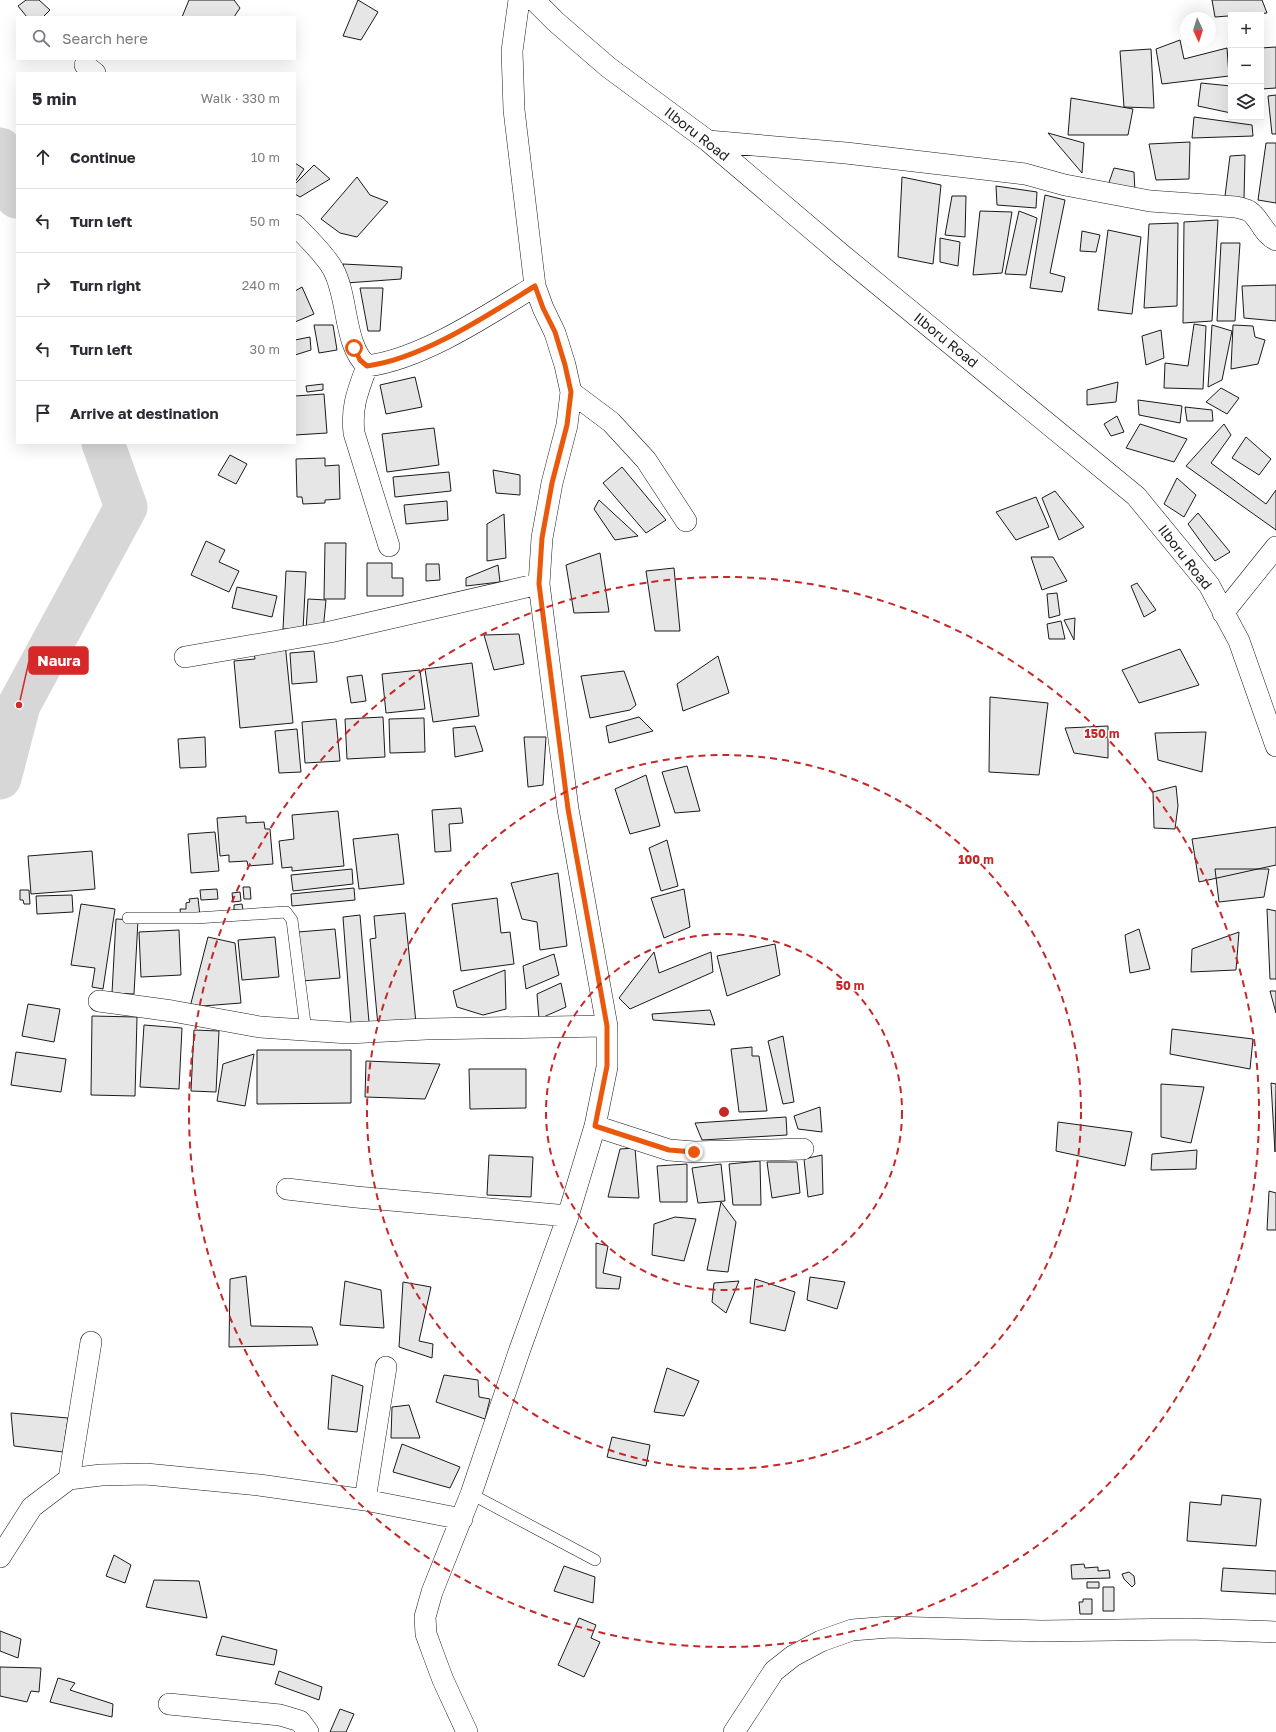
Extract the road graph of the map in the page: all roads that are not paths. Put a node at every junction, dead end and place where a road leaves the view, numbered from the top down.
1 (519, 0) edge
2 (534, 0) edge
3 (708, 142) junction
4 (296, 226) edge
5 (1276, 240) edge
6 (535, 286) junction
7 (367, 366) junction
8 (571, 392) junction
9 (686, 521) dead end
10 (389, 546) dead end
11 (1276, 547) edge
12 (539, 584) junction
13 (1223, 613) junction
14 (185, 657) dead end
15 (1276, 746) edge
16 (128, 918) dead end
17 (99, 1001) dead end
18 (607, 1026) junction
19 (306, 1031) junction
20 (595, 1126) junction
21 (803, 1149) dead end
22 (287, 1189) dead end
23 (568, 1216) junction
24 (90, 1342) dead end
25 (386, 1367) dead end
26 (69, 1479) junction
27 (471, 1494) junction
28 (365, 1500) junction
29 (462, 1518) junction
30 (0, 1557) edge
31 (596, 1560) dead end
32 (1276, 1632) edge
33 (169, 1704) dead end
34 (308, 1732) edge
35 (467, 1732) edge
36 (734, 1732) edge

1 - 6 street
2 - 3 street, Ilboru Road
3 - 5 street
3 - 13 street, Ilboru Road
4 - 7 street
6 - 7 street
6 - 8 street
7 - 10 street
8 - 9 street
8 - 12 street
11 - 13 street
12 - 14 street
12 - 18 street
13 - 15 street, Ilboru Road
16 - 19 lane
17 - 19 street
18 - 19 street
18 - 20 street
20 - 21 street
20 - 23 street
22 - 23 street
23 - 27 street
24 - 26 street
25 - 28 street
26 - 28 street
26 - 30 street
27 - 29 street
27 - 31 lane
28 - 29 street
29 - 35 street
32 - 36 street
33 - 34 street

